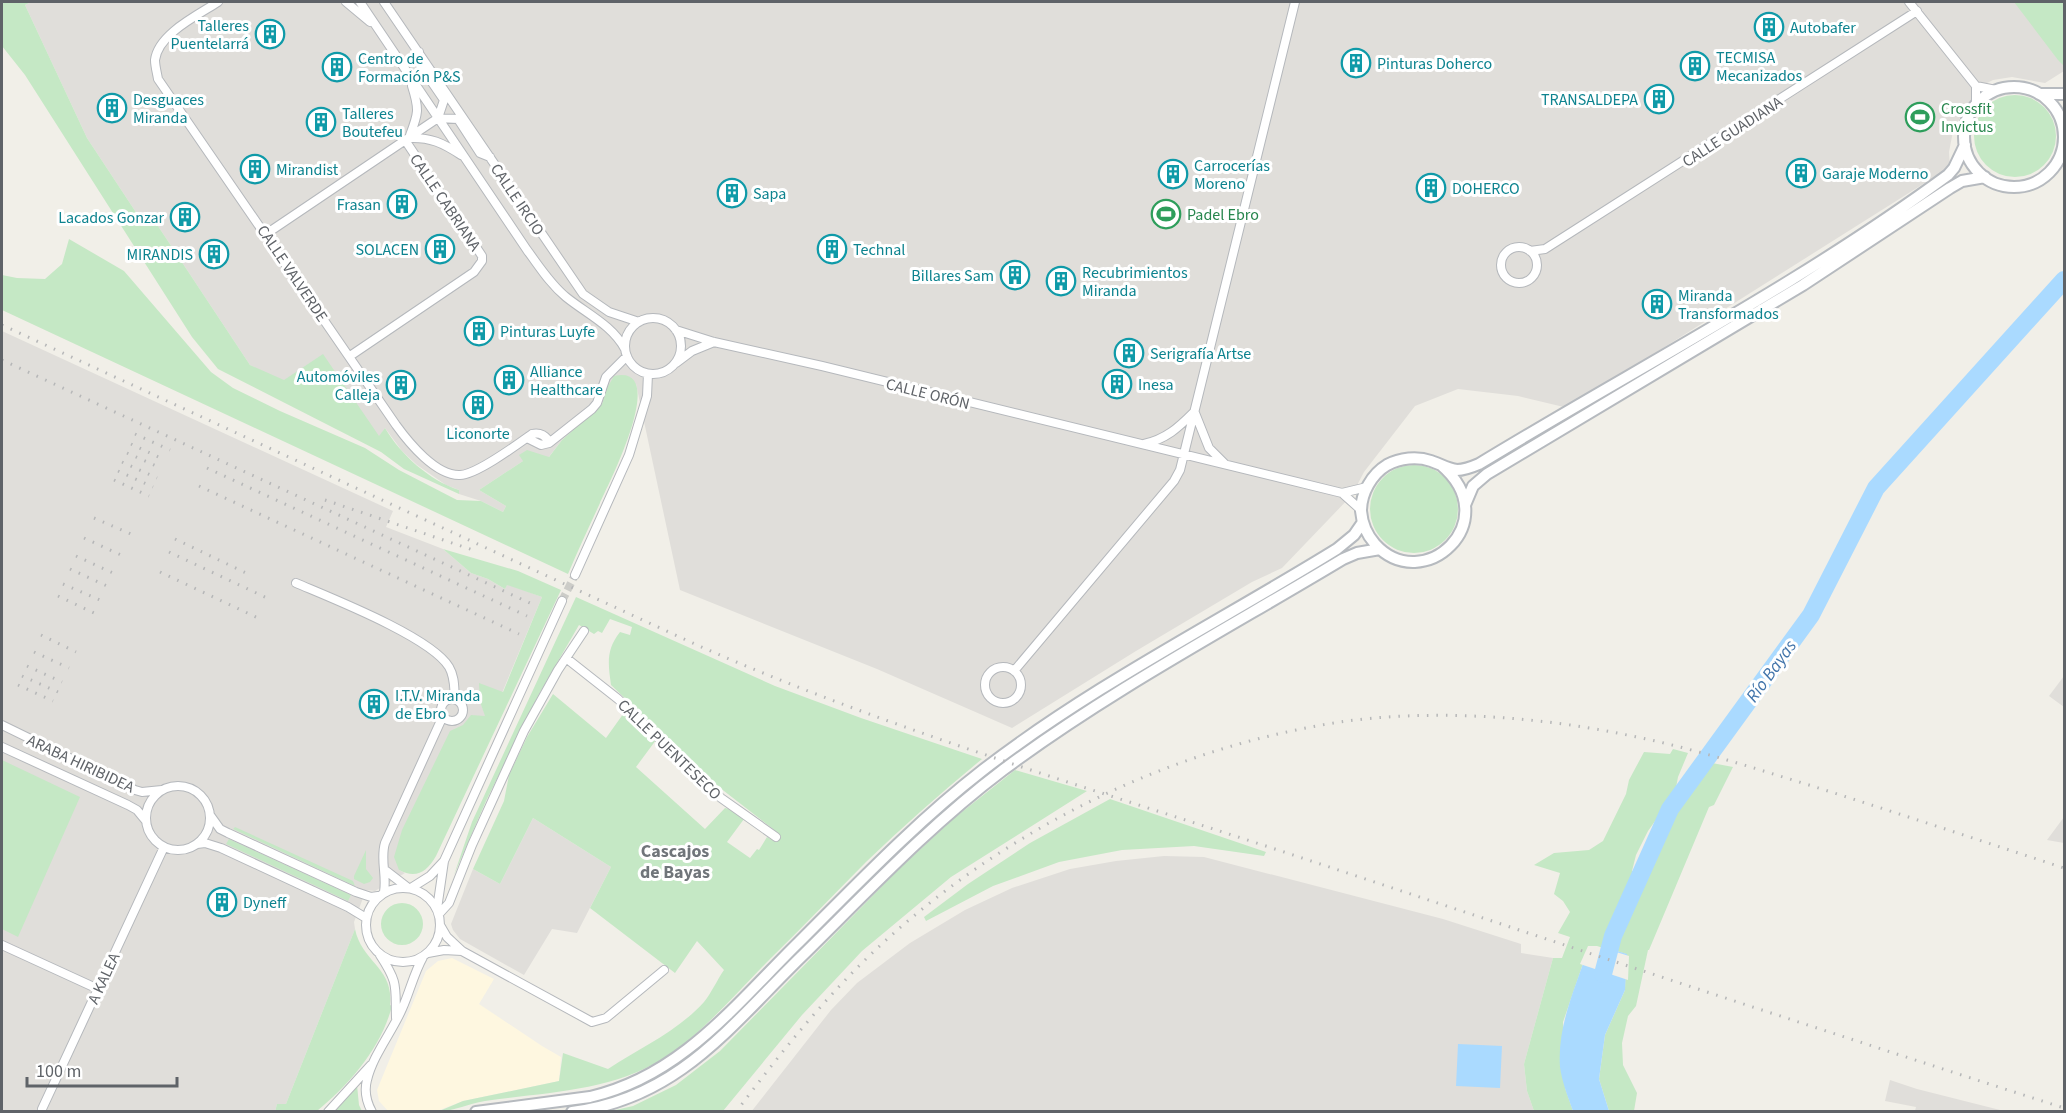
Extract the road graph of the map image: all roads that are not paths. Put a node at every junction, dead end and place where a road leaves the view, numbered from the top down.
1 (218, 2) edge
2 (346, 2) edge
3 (360, 2) edge
4 (384, 2) edge
5 (1295, 2) edge
6 (1909, 2) edge
7 (1917, 11) junction
8 (377, 28) junction
9 (418, 52) junction
10 (409, 76) junction
11 (1976, 86) junction
12 (1996, 90) junction
13 (2038, 94) junction
14 (2064, 94) edge
15 (1976, 104) junction
16 (438, 118) junction
17 (2064, 129) edge
18 (407, 139) junction
19 (1965, 145) junction
20 (464, 157) junction
21 (490, 158) junction
22 (1985, 177) junction
23 (266, 234) junction
24 (1545, 249) junction
25 (1530, 251) junction
26 (1537, 263) junction
27 (639, 322) junction
28 (676, 330) junction
29 (714, 342) junction
30 (626, 352) junction
31 (350, 356) junction
32 (675, 364) junction
33 (648, 374) junction
34 (1195, 411) junction
35 (1142, 445) junction
36 (1185, 455) junction
37 (1226, 465) junction
38 (1441, 465) junction
39 (1367, 487) junction
40 (1342, 493) junction
41 (1465, 505) junction
42 (1361, 510) junction
43 (1363, 522) junction
44 (1380, 549) junction
45 (574, 575) tunnel mouth
46 (296, 583) dead end
47 (562, 601) tunnel mouth
48 (584, 632) dead end
49 (566, 658) junction
50 (1014, 671) junction
51 (453, 696) junction
52 (447, 718) junction
53 (2, 725) edge
54 (2, 747) edge
55 (164, 790) junction
56 (210, 815) junction
57 (146, 821) junction
58 (776, 837) dead end
59 (197, 844) junction
60 (164, 847) junction
61 (444, 861) junction
62 (385, 870) junction
63 (409, 888) junction
64 (381, 894) junction
65 (438, 911) junction
66 (366, 918) junction
67 (440, 925) junction
68 (2, 945) edge
69 (462, 951) junction
70 (379, 954) junction
71 (425, 955) junction
72 (664, 970) dead end
73 (98, 989) junction
74 (396, 1018) junction
75 (374, 1062) junction
76 (42, 1109) dead end
77 (328, 1112) edge
78 (372, 1112) edge
79 (476, 1112) edge
80 (572, 1112) edge

1 - 23 street, CALLE VALVERDE
2 - 8 street
3 - 8 street, CALLE IRCIO
4 - 9 street, CALLE IRCIO
5 - 34 street
6 - 7 street
7 - 11 street
7 - 24 street, CALLE GUADIANA
8 - 10 street, CALLE IRCIO
9 - 16 street, CALLE IRCIO
9 - 21 street, CALLE IRCIO
10 - 16 street, CALLE IRCIO
10 - 18 street
11 - 12 street
11 - 15 street
12 - 13 street
12 - 15 street
13 - 14 street
13 - 17 street
15 - 19 street
16 - 18 street
16 - 20 street, CALLE IRCIO
16 - 21 street
17 - 22 street
18 - 20 street
18 - 23 street
18 - 31 street, CALLE CABRIANA
19 - 22 street
19 - 38 street
20 - 30 street, CALLE IRCIO
21 - 27 street, CALLE IRCIO
22 - 41 street
23 - 31 street, CALLE VALVERDE
24 - 25 street, CALLE GUADIANA
24 - 26 street, CALLE GUADIANA
25 - 26 street
25 - 26 street
27 - 28 street
27 - 30 street
28 - 29 street, CALLE ORÓN
28 - 32 street
29 - 32 street
29 - 35 street, CALLE ORÓN
30 - 31 street, CALLE VALVERDE
30 - 33 street
32 - 33 street
33 - 45 street
34 - 35 street
34 - 36 street
34 - 37 street
35 - 36 street, CALLE ORÓN
36 - 37 street, CALLE ORÓN
36 - 50 street
37 - 40 street, CALLE ORÓN
38 - 39 street
38 - 41 street
39 - 40 street, CALLE ORÓN
39 - 42 street
40 - 42 street, CALLE ORÓN
41 - 44 street
42 - 43 street
43 - 44 street
43 - 79 street
44 - 80 street
46 - 51 street
47 - 61 street
48 - 49 street
49 - 58 street, CALLE PUENTESECO
49 - 65 street
50 - 50 street
51 - 52 street
51 - 52 street
52 - 62 street
53 - 55 street, ARABA HIRIBIDEA
54 - 57 street, ARABA HIRIBIDEA
55 - 56 street
55 - 57 street
56 - 59 street
56 - 64 street
57 - 60 street
59 - 60 street
59 - 66 street
60 - 73 street, A KALEA
61 - 63 street
61 - 65 street
62 - 63 street
62 - 64 street
63 - 64 street
63 - 65 street
64 - 66 street
65 - 67 street
66 - 70 street
67 - 69 street
67 - 71 street
68 - 73 street
69 - 71 street
69 - 72 street
70 - 71 street
70 - 74 street
71 - 74 street
73 - 76 street, A KALEA
74 - 75 street
75 - 77 street
75 - 78 street

